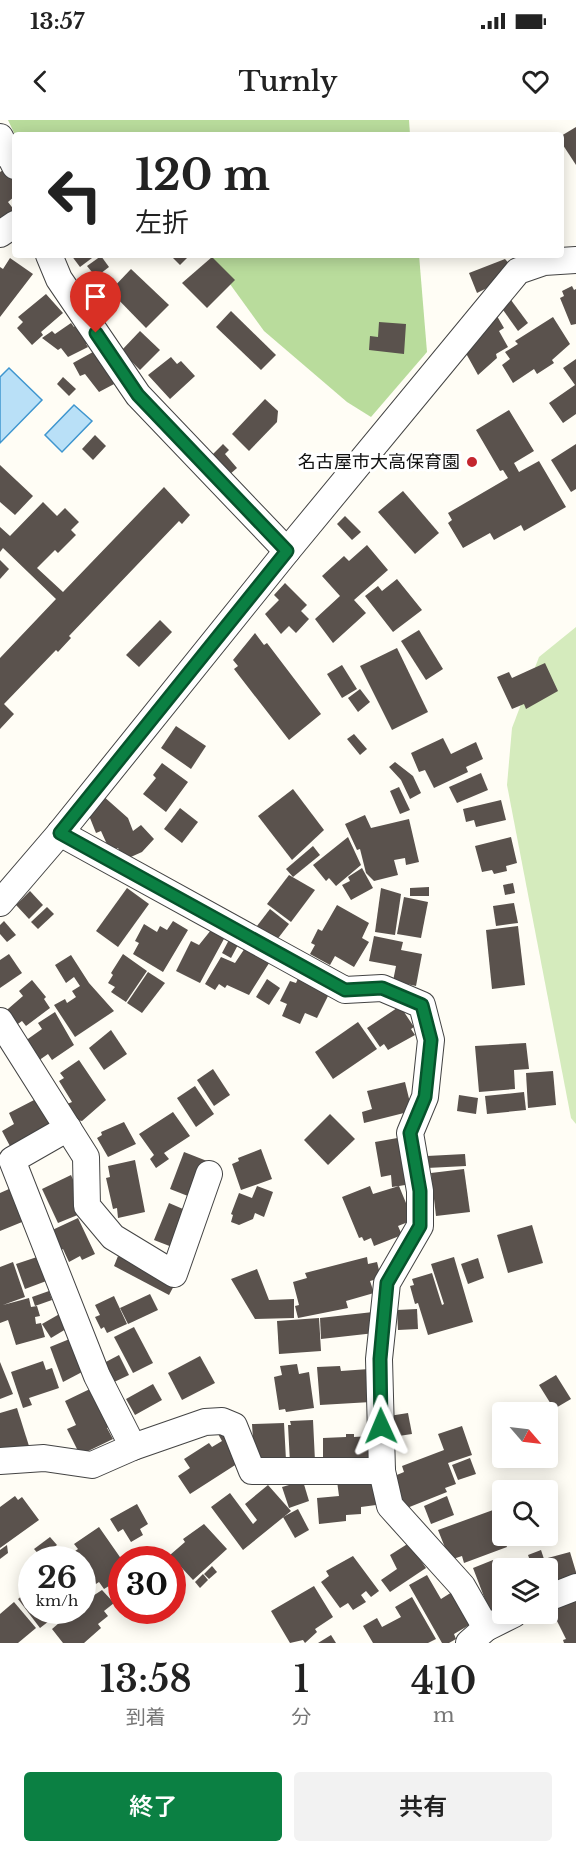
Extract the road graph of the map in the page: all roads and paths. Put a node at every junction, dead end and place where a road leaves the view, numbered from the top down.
1 (0, 137) edge
2 (12, 160) edge
3 (50, 258) edge
4 (576, 260) edge
5 (287, 551) junction
6 (60, 833) junction
7 (0, 903) edge
8 (0, 1021) edge
9 (68, 1128) junction
10 (210, 1174) dead end
11 (133, 1447) junction
12 (0, 1461) edge
13 (382, 1471) junction
14 (576, 1587) edge
15 (558, 1594) edge
16 (496, 1624) edge
17 (477, 1635) edge

1 - 2 street
3 - 5 street
4 - 5 street
5 - 6 street
6 - 7 street
6 - 13 street
8 - 9 street
9 - 10 street
9 - 11 street
11 - 12 street
11 - 13 street
13 - 17 street
14 - 15 street
16 - 17 street

